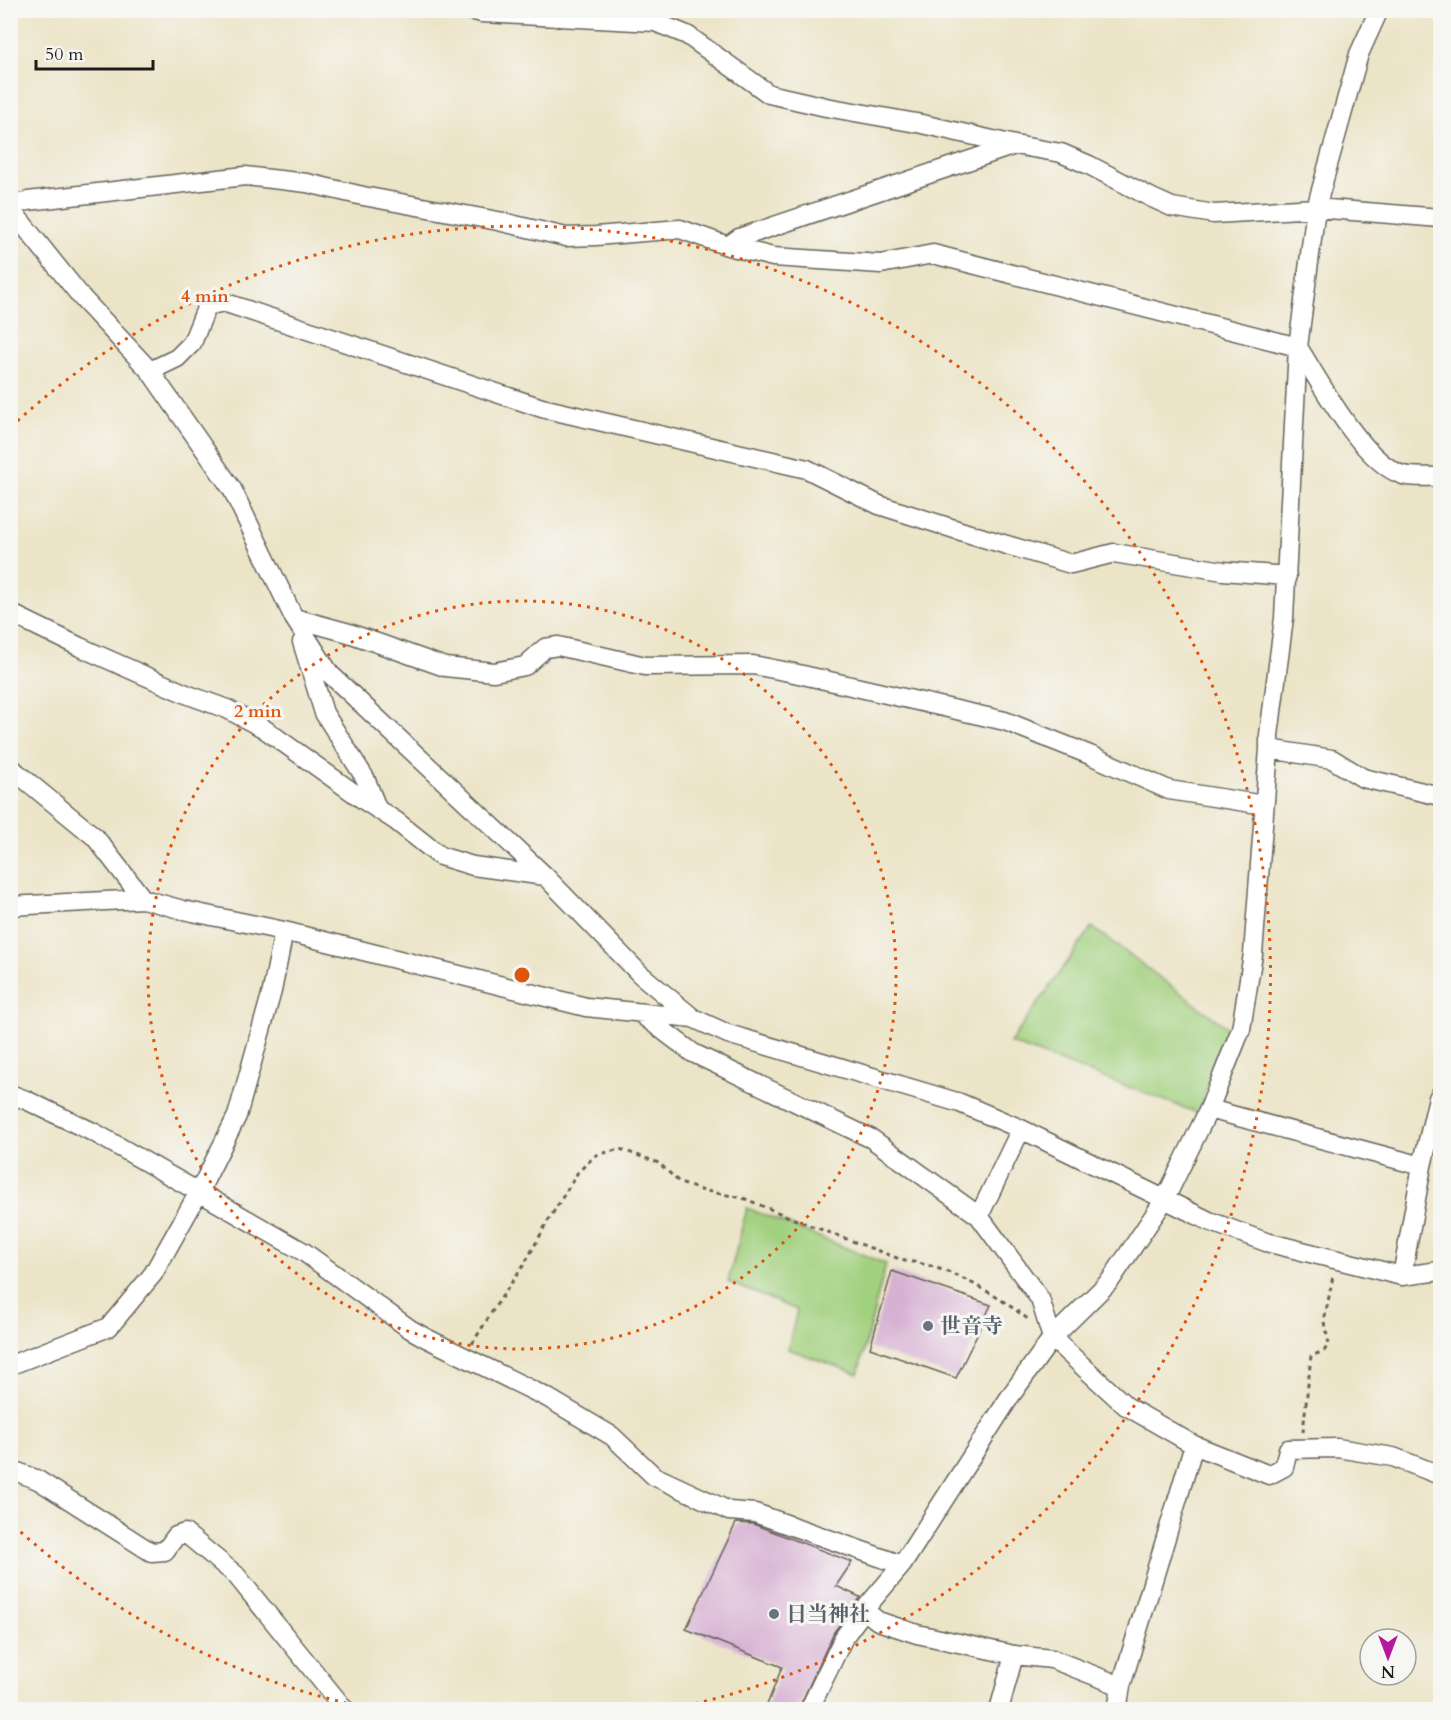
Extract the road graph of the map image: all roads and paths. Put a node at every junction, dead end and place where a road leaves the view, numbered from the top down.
1 (470, 10) edge
2 (1379, 10) edge
3 (1015, 145) junction
4 (10, 207) edge
5 (1316, 208) junction
6 (1440, 218) edge
7 (728, 246) junction
8 (1298, 347) junction
9 (150, 371) junction
10 (1440, 477) edge
11 (1287, 576) junction
12 (10, 613) edge
13 (294, 618) junction
14 (1269, 749) junction
15 (10, 766) edge
16 (1440, 796) edge
17 (1264, 805) junction
18 (377, 808) junction
19 (545, 876) junction
20 (143, 899) junction
21 (10, 906) edge
22 (284, 931) junction
23 (638, 1012) junction
24 (693, 1018) junction
25 (10, 1094) edge
26 (1440, 1095) edge
27 (1209, 1108) junction
28 (1021, 1129) junction
29 (1422, 1166) junction
30 (200, 1192) junction
31 (1165, 1199) junction
32 (979, 1216) junction
33 (1335, 1259) junction
34 (1440, 1271) edge
35 (1402, 1276) junction
36 (1052, 1338) junction
37 (464, 1356) junction
38 (10, 1364) edge
39 (1194, 1445) junction
40 (1301, 1448) junction
41 (10, 1468) edge
42 (1440, 1474) edge
43 (902, 1565) junction
44 (864, 1610) junction
45 (1014, 1655) junction
46 (1121, 1686) junction
47 (345, 1710) edge
48 (809, 1710) edge
49 (999, 1710) edge
50 (1117, 1710) edge

1 - 3 street
2 - 5 street
3 - 5 street
3 - 7 street
4 - 7 street
4 - 9 street
5 - 6 street
5 - 8 street
7 - 8 street
8 - 10 street
8 - 11 street
9 - 11 street
9 - 13 street
11 - 14 street
12 - 18 street
13 - 17 street
13 - 18 street
13 - 19 street
14 - 16 street
14 - 17 street
15 - 20 street
17 - 27 street
18 - 19 street
19 - 24 street
20 - 21 street
20 - 22 street
22 - 23 street
22 - 30 street
23 - 24 street
23 - 32 street
24 - 28 street
25 - 30 street
26 - 29 street
27 - 29 street
27 - 31 street
28 - 31 street
28 - 32 street
29 - 35 street
30 - 37 street
30 - 38 street
31 - 33 street
31 - 36 street
32 - 36 street
33 - 35 street
33 - 40 path
34 - 35 street
36 - 37 path
36 - 39 street
36 - 43 street
37 - 43 street
39 - 40 street
39 - 46 street
40 - 42 street
41 - 47 street
43 - 44 street
44 - 45 street
44 - 48 street
45 - 46 street
45 - 49 street
46 - 50 street

